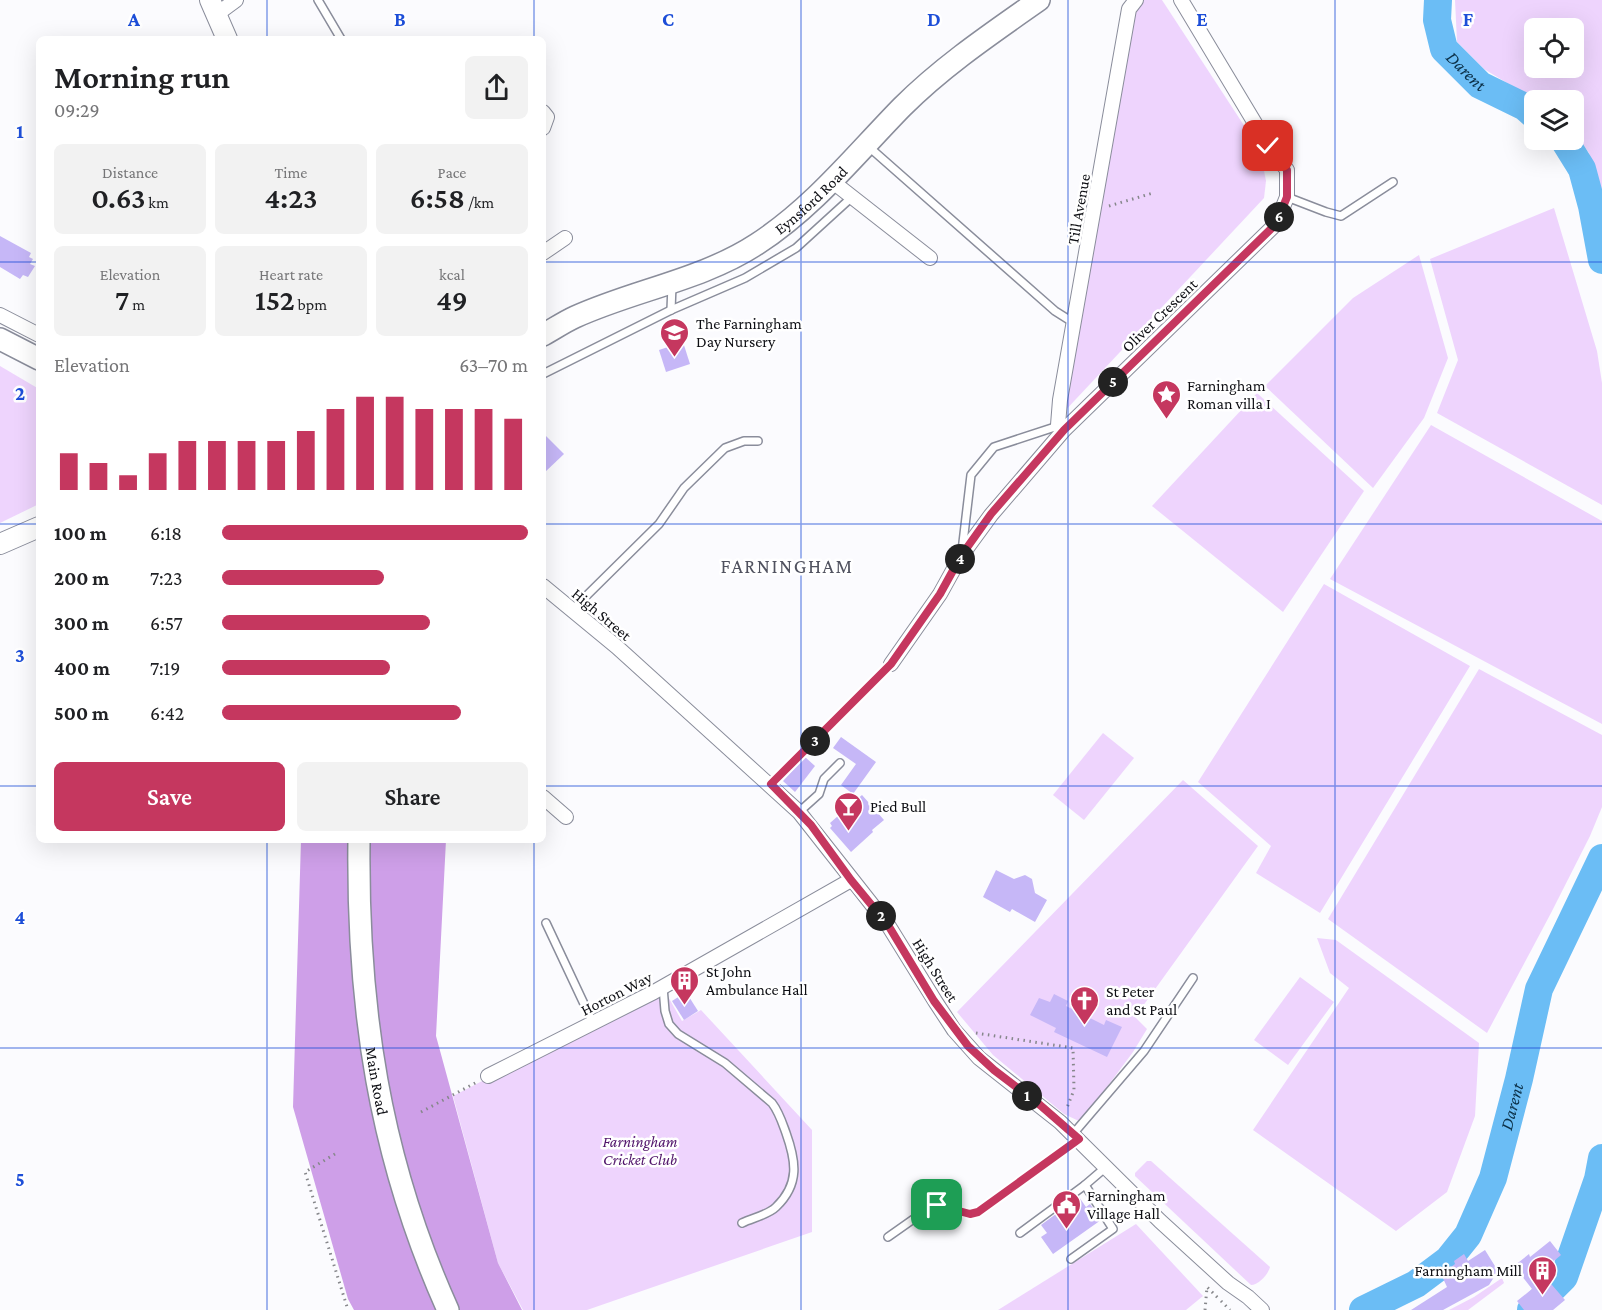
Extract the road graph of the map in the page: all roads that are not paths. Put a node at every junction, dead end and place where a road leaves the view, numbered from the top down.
1 (236, 0) edge
2 (318, 0) edge
3 (1039, 0) edge
4 (1136, 0) edge
5 (1180, 0) edge
6 (213, 7) edge
7 (226, 36) edge
8 (339, 36) edge
9 (867, 145) junction
10 (833, 182) junction
11 (1393, 182) dead end
12 (852, 197) junction
13 (1287, 197) junction
14 (565, 238) dead end
15 (546, 251) edge
16 (930, 258) dead end
17 (672, 282) junction
18 (671, 310) junction
19 (0, 315) edge
20 (1075, 324) junction
21 (36, 333) edge
22 (546, 333) edge
23 (0, 339) edge
24 (36, 357) edge
25 (546, 372) edge
26 (1061, 428) junction
27 (758, 441) dead end
28 (36, 527) edge
29 (0, 544) edge
30 (961, 556) junction
31 (546, 588) edge
32 (572, 610) junction
33 (891, 664) road end
34 (840, 763) dead end
35 (546, 800) edge
36 (799, 812) junction
37 (566, 817) dead end
38 (359, 843) edge
39 (851, 880) junction
40 (546, 923) dead end
41 (1193, 978) dead end
42 (663, 987) junction
43 (593, 1023) junction
44 (488, 1076) road end
45 (1076, 1137) junction
46 (1106, 1167) junction
47 (1085, 1185) junction
48 (742, 1223) dead end
49 (1020, 1233) dead end
50 (888, 1238) dead end
51 (1071, 1259) dead end
52 (448, 1310) edge
53 (1262, 1310) edge

1 - 6 street
2 - 8 lane
3 - 9 main road, Eynsford Road
4 - 20 street, Till Avenue
5 - 13 street, Oliver Crescent
6 - 7 street
9 - 10 main road, Eynsford Road
9 - 20 lane
10 - 12 street
10 - 17 main road, Eynsford Road
11 - 13 lane
12 - 16 street
12 - 18 lane
13 - 26 street, Oliver Crescent
14 - 15 street
17 - 18 lane
17 - 22 main road, Eynsford Road
18 - 25 lane
19 - 21 street
20 - 26 street, Till Avenue
23 - 24 main road
26 - 30 street, Oliver Crescent
26 - 30 lane
27 - 32 lane
28 - 29 street
30 - 33 street, Oliver Crescent
31 - 32 street, High Street
32 - 36 street, High Street
34 - 36 lane
35 - 37 street
36 - 39 street, High Street
38 - 52 main road, Main Road
39 - 42 street, Horton Way
39 - 45 street, High Street
40 - 43 lane
41 - 45 lane
42 - 43 street, Horton Way
42 - 48 lane
43 - 44 street, Horton Way
45 - 46 street, High Street
45 - 50 lane
46 - 47 lane
46 - 53 street, High Street
47 - 49 lane
47 - 51 lane

